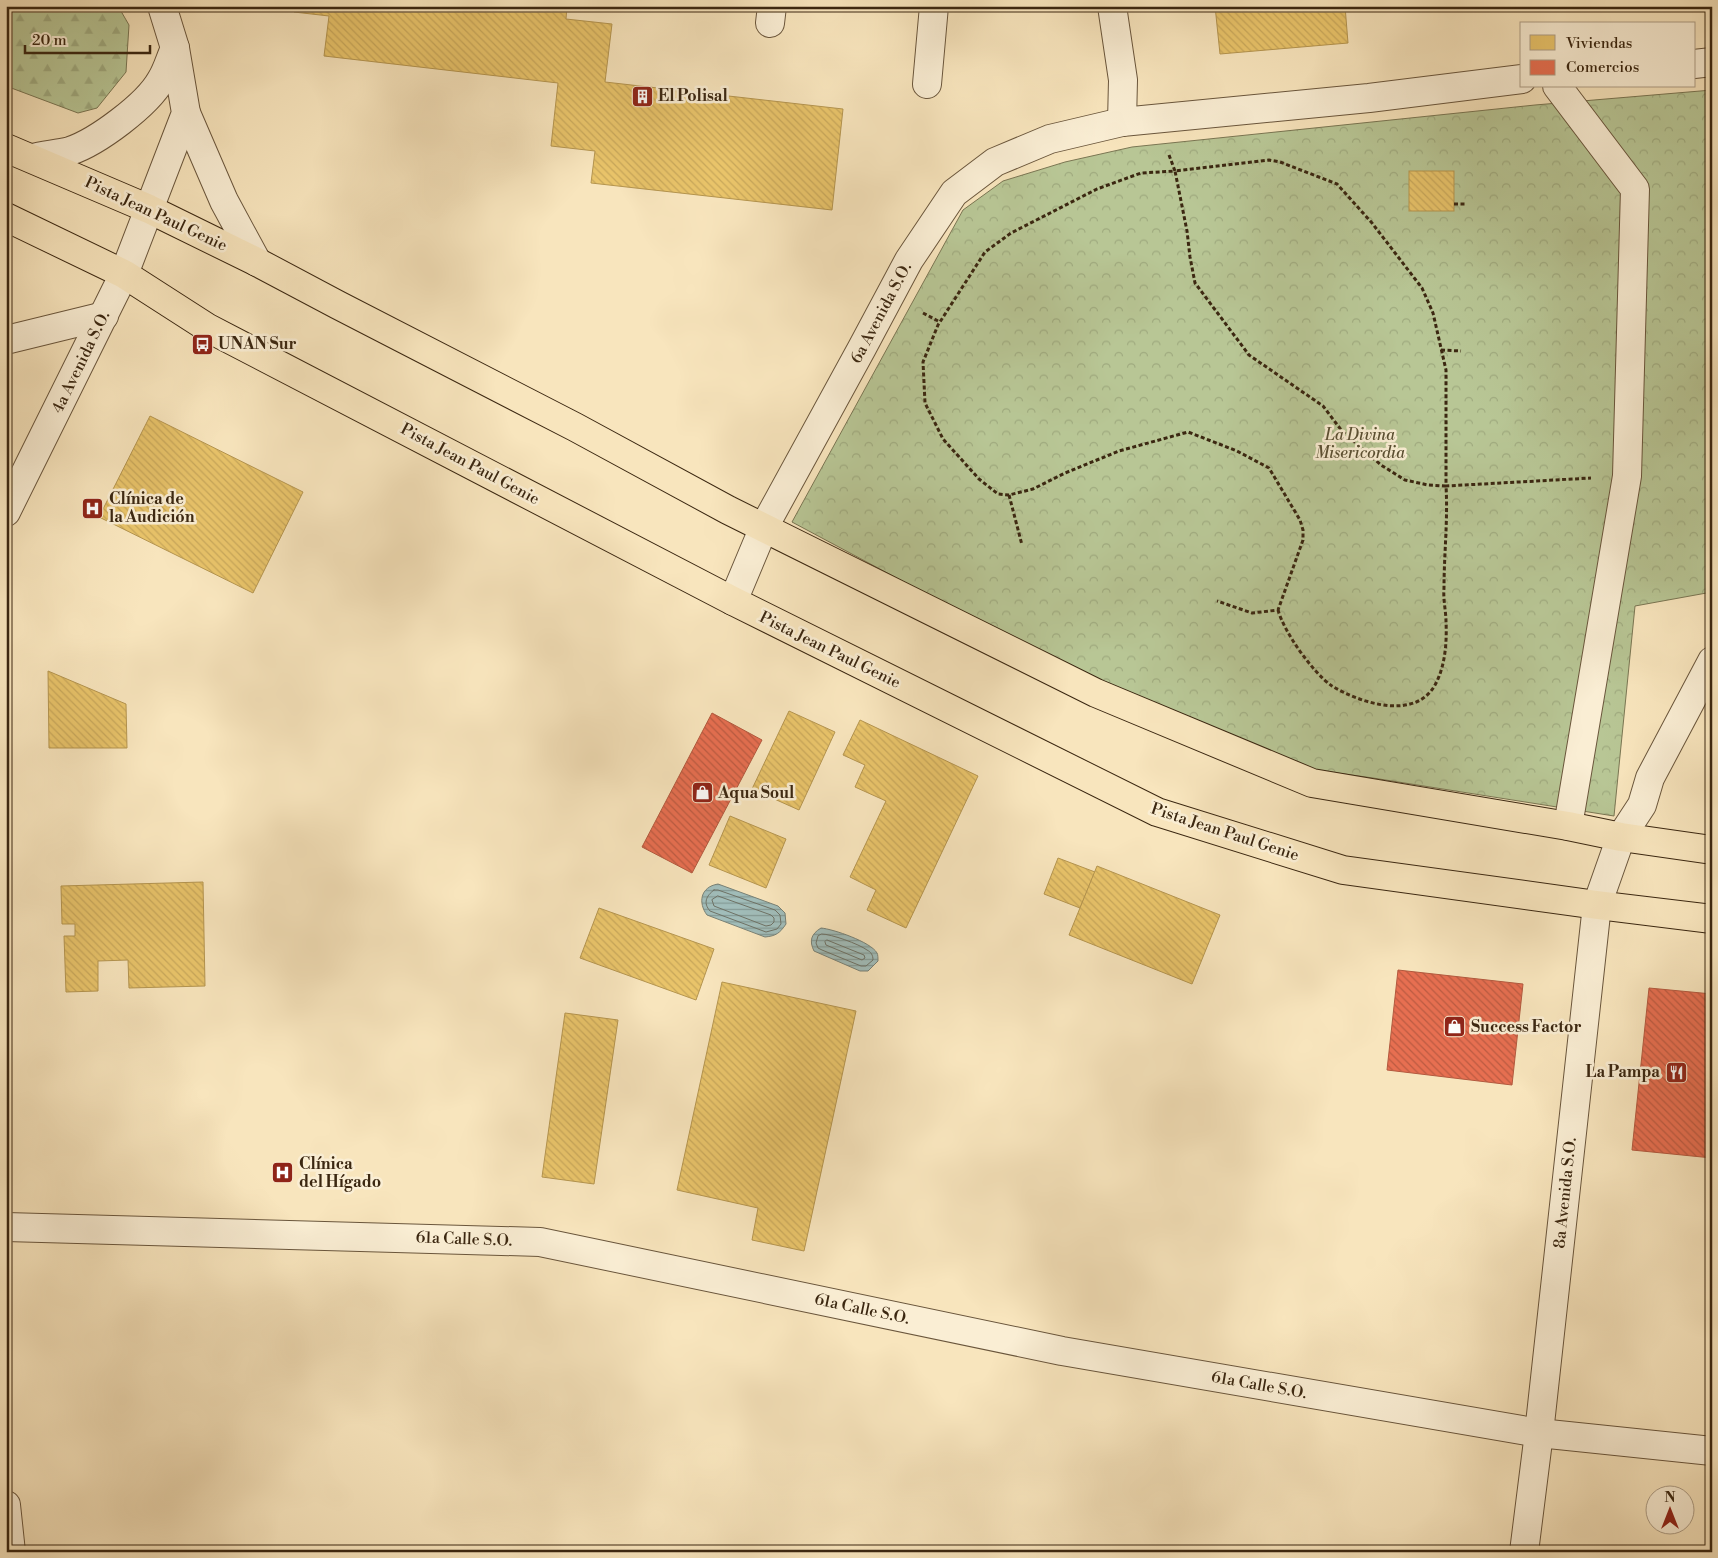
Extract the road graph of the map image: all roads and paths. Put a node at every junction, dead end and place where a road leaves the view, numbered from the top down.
1 (162, 6) edge
2 (934, 6) edge
3 (1112, 6) edge
4 (175, 48) junction
5 (1712, 62) edge
6 (1696, 64) edge
7 (1520, 79) edge
8 (927, 84) dead end
9 (1559, 88) edge
10 (186, 113) junction
11 (1122, 122) junction
12 (6, 148) edge
13 (1169, 155) dead end
14 (32, 158) junction
15 (1175, 171) junction
16 (1454, 204) dead end
17 (1467, 204) dead end
18 (149, 209) junction
19 (6, 217) edge
20 (257, 262) junction
21 (124, 274) junction
22 (923, 313) dead end
23 (104, 316) junction
24 (940, 322) junction
25 (6, 340) edge
26 (1441, 350) junction
27 (1461, 351) dead end
28 (1627, 476) junction
29 (1446, 486) junction
30 (1010, 495) junction
31 (6, 512) edge
32 (764, 527) junction
33 (1022, 545) dead end
34 (732, 601) junction
35 (1217, 601) dead end
36 (1278, 610) junction
37 (1712, 661) edge
38 (1568, 826) junction
39 (1621, 837) junction
40 (1712, 850) edge
41 (1597, 905) junction
42 (1712, 919) edge
43 (6, 1226) edge
44 (1539, 1433) junction
45 (1712, 1451) edge
46 (6, 1505) edge
47 (11, 1552) edge
48 (1524, 1552) edge

1 - 4 street
2 - 8 street
3 - 11 street
4 - 10 street
4 - 14 street
5 - 6 street
7 - 11 street, 6a Avenida S.O.
9 - 28 street
10 - 18 street, 4a Avenida S.O.
10 - 20 street
11 - 32 street, 6a Avenida S.O.
12 - 14 main road, Pista Jean Paul Genie
13 - 15 path
14 - 18 main road, Pista Jean Paul Genie
15 - 24 path
15 - 26 path
15 - 29 path
16 - 17 path
18 - 20 main road, Pista Jean Paul Genie
18 - 21 street, 4a Avenida S.O.
19 - 21 main road, Pista Jean Paul Genie
20 - 32 main road, Pista Jean Paul Genie
21 - 23 street, 4a Avenida S.O.
21 - 34 main road, Pista Jean Paul Genie
22 - 24 path
23 - 25 street
23 - 31 street, 4a Avenida S.O.
24 - 30 path
26 - 27 path
26 - 29 path
28 - 29 path
28 - 38 street
29 - 36 path
30 - 33 path
30 - 36 path
32 - 34 street, 6a Avenida S.O.
32 - 38 main road, Pista Jean Paul Genie
34 - 41 main road, Pista Jean Paul Genie
35 - 36 path
37 - 39 street, 8a Avenida S.O.
38 - 39 main road, Pista Jean Paul Genie
39 - 40 main road, Pista Jean Paul Genie
39 - 41 street, 8a Avenida S.O.
41 - 42 main road, Pista Jean Paul Genie
41 - 44 street, 8a Avenida S.O.
43 - 44 street, 61a Calle S.O.
44 - 45 street, 61a Calle S.O.
44 - 48 street, 8a Avenida S.O.
46 - 47 street

